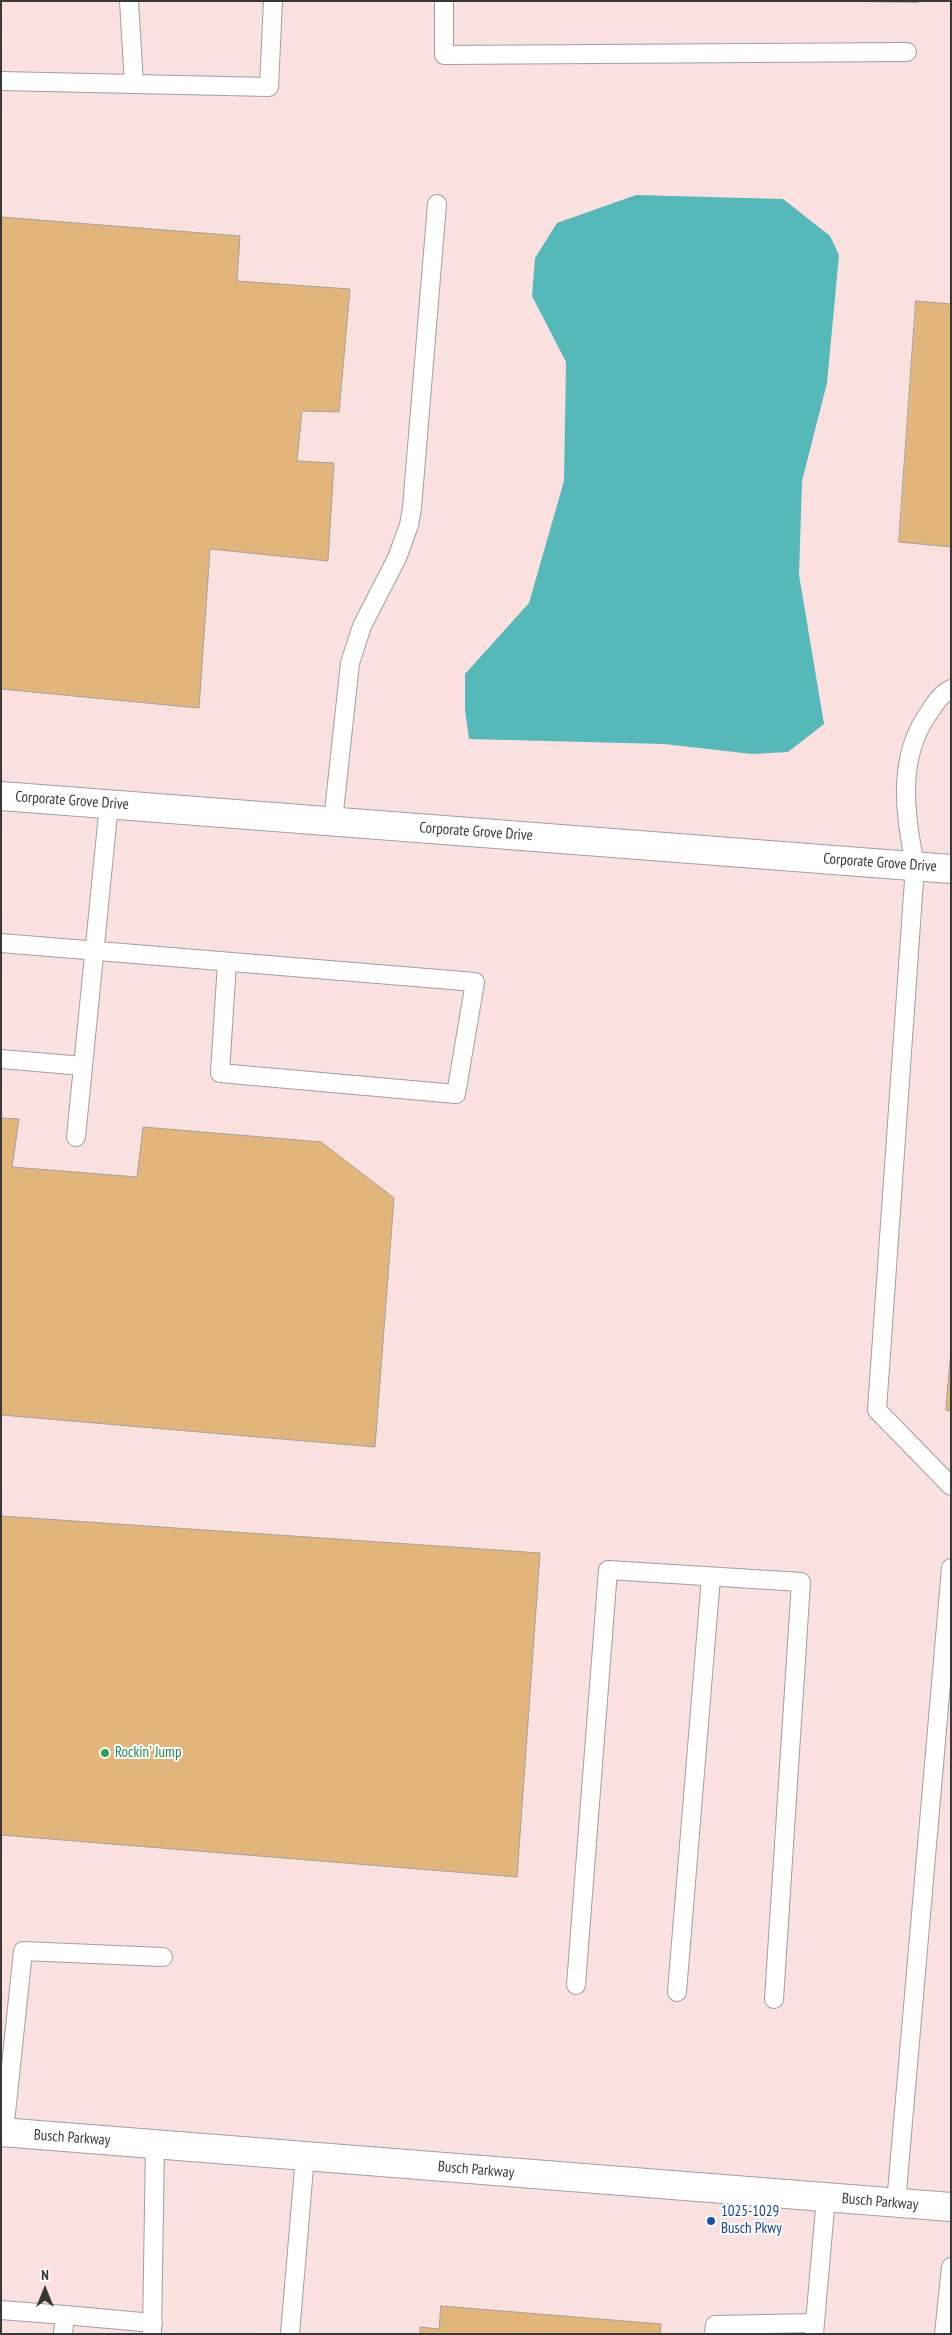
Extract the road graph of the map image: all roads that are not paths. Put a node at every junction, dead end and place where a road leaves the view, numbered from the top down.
1 (129, 1) edge
2 (272, 1) edge
3 (444, 1) edge
4 (907, 52) dead end
5 (1, 81) edge
6 (134, 84) junction
7 (437, 204) dead end
8 (951, 689) edge
9 (1, 796) edge
10 (108, 804) junction
11 (334, 821) junction
12 (915, 866) junction
13 (951, 868) edge
14 (1, 943) edge
15 (94, 952) junction
16 (227, 962) junction
17 (1, 1059) edge
18 (83, 1066) junction
19 (76, 1137) dead end
20 (951, 1486) edge
21 (951, 1568) edge
22 (712, 1577) junction
23 (163, 1957) dead end
24 (576, 1985) dead end
25 (677, 1992) dead end
26 (774, 1999) dead end
27 (3, 2132) edge
28 (155, 2144) junction
29 (305, 2156) junction
30 (826, 2198) junction
31 (896, 2203) junction
32 (951, 2207) edge
33 (951, 2267) edge
34 (1, 2310) edge
35 (65, 2315) junction
36 (152, 2328) edge
37 (815, 2328) edge
38 (63, 2334) edge
39 (290, 2334) edge
40 (714, 2334) edge
41 (944, 2334) edge

1 - 6 lane
2 - 6 lane
3 - 4 lane
5 - 6 lane
7 - 11 lane
8 - 12 lane
9 - 10 street, Corporate Grove Drive
10 - 11 street, Corporate Grove Drive
10 - 15 lane
11 - 12 street, Corporate Grove Drive
12 - 13 street, Corporate Grove Drive
12 - 20 lane
14 - 15 lane
15 - 16 lane
15 - 18 lane
16 - 16 lane
17 - 18 lane
18 - 19 lane
21 - 31 lane
22 - 24 lane
22 - 25 lane
22 - 26 lane
23 - 27 lane
27 - 28 street, Busch Parkway
28 - 29 street, Busch Parkway
28 - 36 lane
29 - 30 street, Busch Parkway
29 - 39 lane
30 - 31 street, Busch Parkway
30 - 37 lane
31 - 32 street, Busch Parkway
33 - 41 lane
34 - 35 lane
35 - 36 lane
35 - 38 lane
37 - 40 lane

